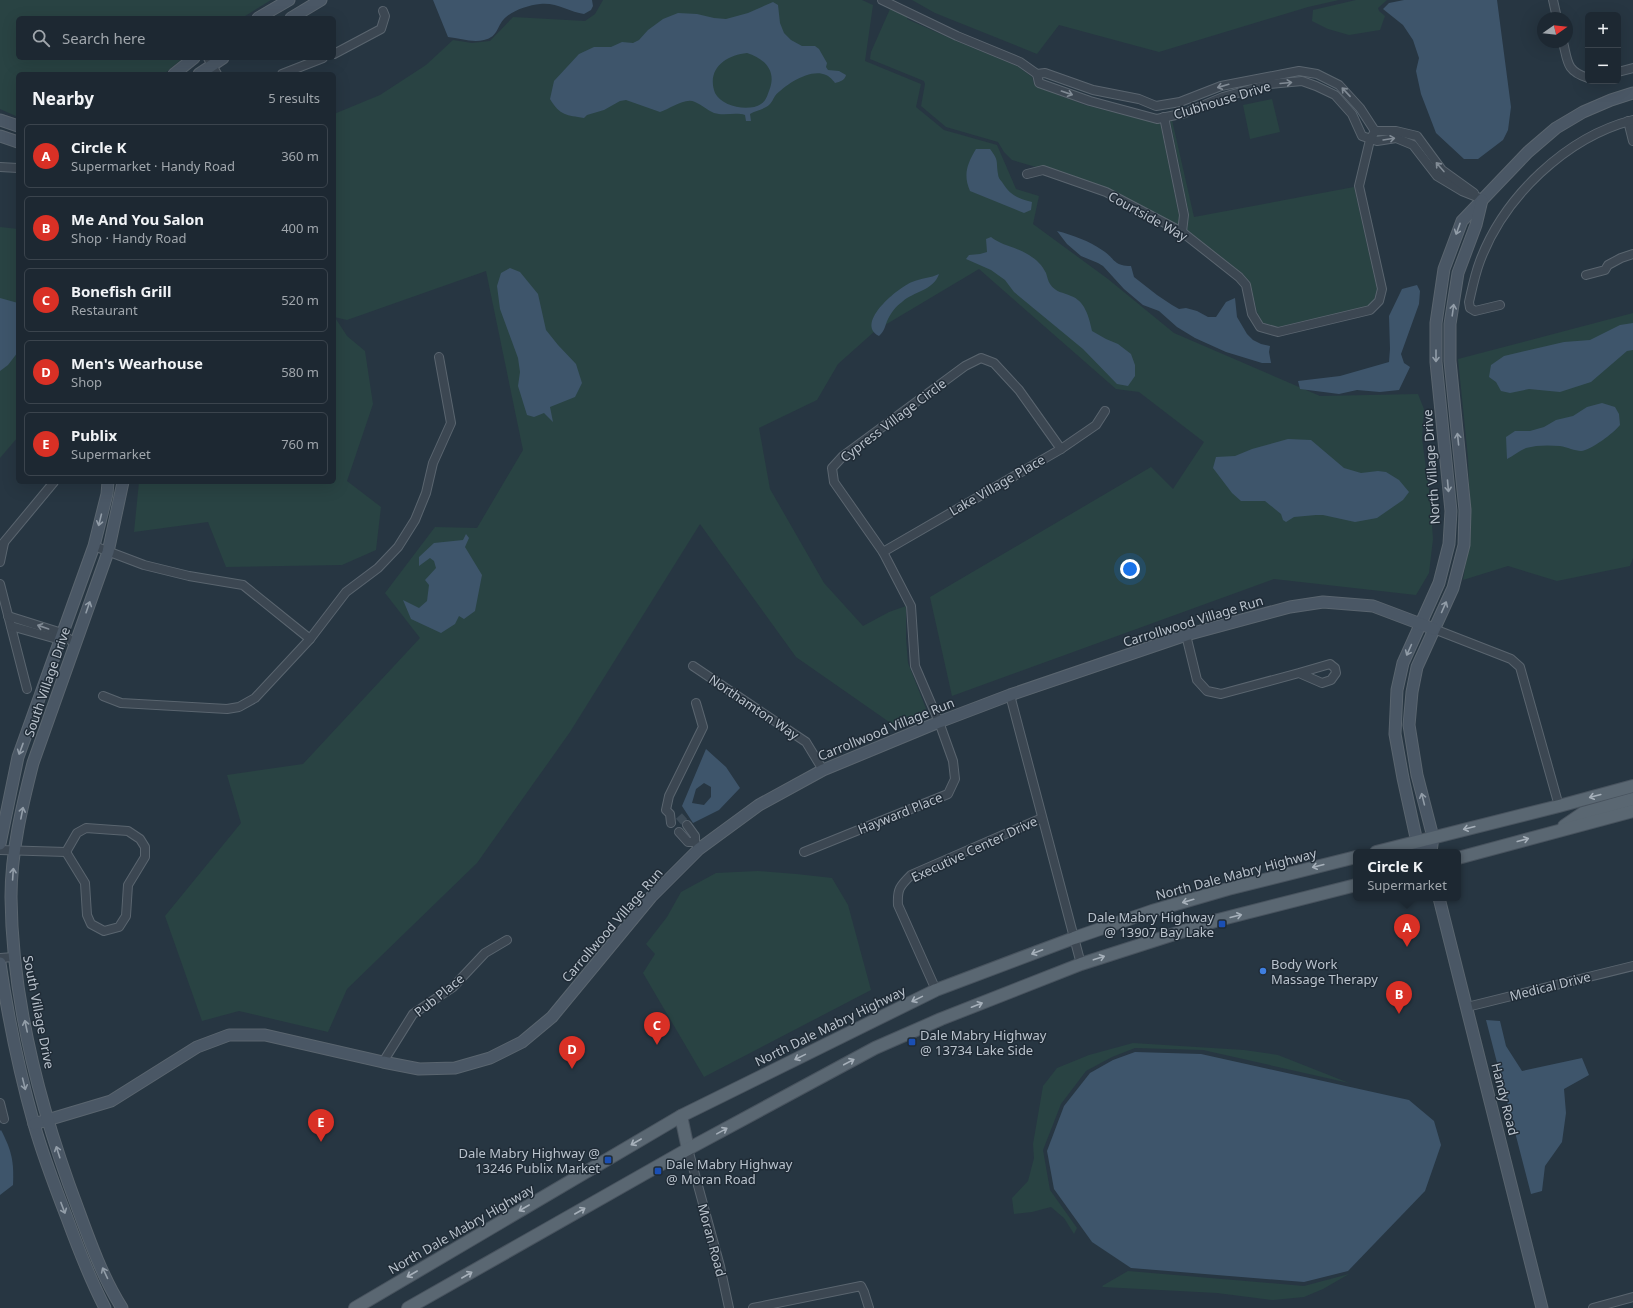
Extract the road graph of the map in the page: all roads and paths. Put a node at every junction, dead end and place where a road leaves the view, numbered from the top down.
1 (289, 0) edge
2 (321, 0) edge
3 (882, 0) edge
4 (1553, 0) edge
5 (383, 11) dead end
6 (1556, 12) edge
7 (261, 16) edge
8 (293, 16) edge
9 (1564, 48) edge
10 (336, 53) edge
11 (192, 60) edge
12 (318, 60) edge
13 (212, 65) edge
14 (1633, 68) edge
15 (1621, 71) edge
16 (176, 72) edge
17 (202, 72) edge
18 (287, 72) edge
19 (1037, 74) junction
20 (1585, 77) edge
21 (1093, 90) junction
22 (1633, 93) edge
23 (1090, 101) junction
24 (1164, 117) junction
25 (0, 120) edge
26 (1631, 120) edge
27 (16, 125) edge
28 (1375, 131) junction
29 (0, 136) edge
30 (1370, 140) junction
31 (16, 141) edge
32 (1633, 141) edge
33 (0, 167) edge
34 (16, 168) edge
35 (1027, 174) dead end
36 (1482, 199) junction
37 (1182, 232) junction
38 (1633, 254) edge
39 (1586, 275) dead end
40 (1500, 305) dead end
41 (439, 357) dead end
42 (1105, 411) dead end
43 (1061, 449) junction
44 (52, 484) edge
45 (108, 484) edge
46 (123, 484) edge
47 (2, 545) edge
48 (94, 546) junction
49 (108, 552) junction
50 (883, 552) junction
51 (0, 562) edge
52 (0, 584) edge
53 (907, 599) joint
54 (8, 616) junction
55 (1420, 623) junction
56 (11, 626) junction
57 (1434, 628) junction
58 (1186, 635) junction
59 (61, 637) junction
60 (310, 639) junction
61 (75, 644) junction
62 (694, 666) dead end
63 (1299, 673) dead end
64 (27, 689) dead end
65 (1010, 695) junction
66 (103, 696) dead end
67 (696, 703) dead end
68 (939, 722) junction
69 (1395, 734) junction
70 (1410, 734) junction
71 (823, 770) junction
72 (1633, 786) edge
73 (1633, 799) edge
74 (1559, 806) junction
75 (1633, 811) edge
76 (670, 814) junction
77 (679, 816) tunnel mouth
78 (1042, 818) junction
79 (672, 823) tunnel mouth
80 (687, 825) tunnel mouth
81 (1556, 831) junction
82 (679, 832) tunnel mouth
83 (1433, 837) junction
84 (0, 844) edge
85 (697, 846) junction
86 (1420, 847) edge
87 (1402, 849) edge
88 (1431, 849) edge
89 (0, 850) edge
90 (15, 852) junction
91 (66, 852) junction
92 (804, 852) dead end
93 (1461, 857) edge
94 (1353, 858) edge
95 (1353, 886) edge
96 (1440, 901) edge
97 (1074, 938) junction
98 (508, 940) dead end
99 (14, 957) junction
100 (0, 958) edge
101 (0, 963) edge
102 (1081, 964) junction
103 (1633, 966) edge
104 (936, 990) junction
105 (1467, 1007) junction
106 (383, 1062) junction
107 (0, 1103) edge
108 (681, 1116) junction
109 (4, 1119) dead end
110 (48, 1121) junction
111 (670, 1122) junction
112 (34, 1124) junction
113 (688, 1149) junction
114 (1633, 1297) edge
115 (1620, 1304) edge
116 (105, 1308) edge
117 (122, 1308) edge
118 (355, 1308) edge
119 (408, 1308) edge
120 (729, 1308) edge
121 (753, 1308) edge
122 (869, 1308) edge
123 (1542, 1308) edge
124 (1593, 1308) edge

1 - 7 street
2 - 8 street
3 - 19 street, Clubhouse Drive
4 - 6 street
5 - 10 street
9 - 20 street
11 - 16 street
12 - 18 street
13 - 17 street
14 - 15 street
19 - 21 street, Clubhouse Drive
19 -> 23 street, Clubhouse Drive
21 - 23 street
28 -> 21 street, Clubhouse Drive
22 - 36 street, North Village Drive
23 - 24 street, Clubhouse Drive
24 -> 30 street, Clubhouse Drive
24 - 37 street
25 - 27 street
26 - 32 street
26 - 40 street
28 - 30 street, Courtside Way
36 -> 28 street
29 - 31 street
30 -> 36 street
30 - 37 street, Courtside Way
33 - 34 street
35 - 37 street, Courtside Way
36 -> 55 street, North Village Drive
57 -> 36 street
38 - 39 street
41 - 60 street
42 - 43 street, Lake Village Place
43 - 50 street, Lake Village Place
43 - 50 street, Cypress Village Circle
44 - 47 street
45 -> 48 street, South Village Drive
46 - 49 street, South Village Drive
47 - 51 street
48 - 49 street
48 - 59 street, South Village Drive
49 - 60 street
61 -> 49 street, South Village Drive
50 - 53 street, Cypress Village Circle
52 - 54 street
53 - 68 street, Hayward Place
54 - 56 street
59 -> 54 street
55 - 57 street, Carrollwood Village Run
55 - 58 street, Carrollwood Village Run
55 -> 69 street, North Village Drive
56 - 59 street
56 - 64 street
57 - 70 street
57 - 74 street
58 - 63 street
58 - 65 street, Carrollwood Village Run
59 - 61 street
59 -> 84 street, South Village Drive
60 - 66 street
90 -> 61 street, South Village Drive
62 - 71 street, Northamton Way
65 - 68 street, Carrollwood Village Run
65 - 78 street, Executive Center Drive
67 - 76 street
68 - 71 street, Carrollwood Village Run
68 - 92 street, Hayward Place
69 - 70 street
69 - 86 street, North Village Drive
83 -> 70 street
71 - 85 street, Carrollwood Village Run
72 -> 74 main road
73 - 81 main road
74 -> 83 main road
75 - 81 main road
76 - 77 street
76 - 79 street
78 - 97 street, Executive Center Drive
78 - 104 street, Executive Center Drive
80 - 85 street
93 -> 81 main road
82 - 85 street
83 - 86 main road
83 - 88 street
85 - 106 street, Carrollwood Village Run
86 - 87 main road
89 - 90 street
90 - 91 street
99 -> 90 street, South Village Drive
91 - 91 street
94 -> 97 main road, North Dale Mabry Highway
102 -> 95 main road
96 - 105 street, Handy Road
97 - 102 street, Executive Center Drive
97 -> 104 main road, North Dale Mabry Highway
98 - 106 street, Pub Place
99 - 100 street
110 -> 99 street, South Village Drive
101 -> 112 street
113 -> 102 main road
103 - 105 street, Medical Drive
104 -> 108 main road, North Dale Mabry Highway
105 - 123 street, Handy Road
106 - 110 street, Carrollwood Village Run
107 - 109 street
108 - 111 main road, North Dale Mabry Highway
108 - 113 main road
110 - 112 street, Carrollwood Village Run
117 -> 110 street, South Village Drive
111 - 113 main road
111 -> 118 main road, North Dale Mabry Highway
112 -> 116 street
119 -> 113 main road
113 - 120 street, Moran Road
114 - 115 street
115 - 124 street
121 - 122 street

